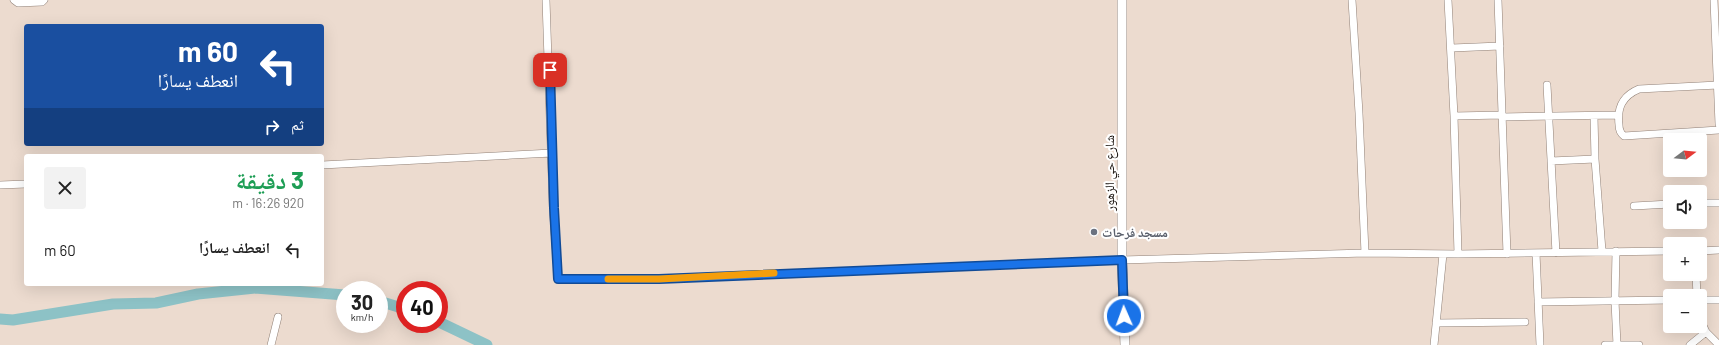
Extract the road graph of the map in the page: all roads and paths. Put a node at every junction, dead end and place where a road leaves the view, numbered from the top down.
1 (14, 0) edge
2 (44, 0) edge
3 (546, 0) edge
4 (1122, 0) edge
5 (1352, 0) edge
6 (1448, 0) edge
7 (1498, 0) edge
8 (1714, 0) edge
9 (1500, 46) junction
10 (1452, 48) junction
11 (1718, 63) edge
12 (1546, 85) dead end
13 (1718, 85) junction
14 (1618, 115) junction
15 (1454, 116) junction
16 (1502, 116) junction
17 (1548, 116) junction
18 (1594, 116) junction
19 (1719, 124) edge
20 (1719, 130) edge
21 (552, 153) junction
22 (1595, 159) junction
23 (1551, 161) junction
24 (324, 165) edge
25 (24, 184) edge
26 (0, 185) edge
27 (1719, 203) edge
28 (1663, 204) edge
29 (1707, 204) edge
30 (1634, 206) dead end
31 (1719, 250) edge
32 (1602, 251) junction
33 (1616, 251) junction
34 (1663, 251) edge
35 (1707, 251) edge
36 (1364, 253) junction
37 (1536, 253) junction
38 (1556, 253) junction
39 (1443, 254) junction
40 (1458, 254) junction
41 (1507, 254) junction
42 (1122, 260) junction
43 (1663, 300) edge
44 (1707, 300) edge
45 (1719, 300) edge
46 (1615, 301) junction
47 (1538, 302) junction
48 (278, 317) dead end
49 (1525, 322) dead end
50 (1436, 323) junction
51 (1705, 333) edge
52 (1707, 333) edge
53 (1617, 344) edge
54 (1719, 344) edge
55 (271, 345) edge
56 (1125, 345) edge
57 (1434, 345) edge
58 (1540, 345) edge
59 (1605, 345) edge
60 (1639, 345) edge
61 (1690, 345) edge

1 - 2 street
3 - 21 street
4 - 42 street, شارع حي الزهور
5 - 36 street
6 - 10 street
7 - 9 street
8 - 11 street
9 - 10 street
9 - 16 street
10 - 15 street
11 - 13 street
12 - 17 street
13 - 14 street
13 - 19 street
14 - 18 street
14 - 20 street
15 - 16 street
15 - 40 street
16 - 17 street
16 - 41 street
17 - 18 street
17 - 23 street
18 - 22 street
21 - 24 street
21 - 42 street
22 - 23 street
22 - 32 street
23 - 38 street
25 - 26 street
27 - 29 street
28 - 30 street
31 - 35 street
32 - 33 street
32 - 38 street
33 - 34 street
33 - 46 street
36 - 39 street
36 - 42 street
37 - 38 street
37 - 41 street
37 - 47 street
39 - 40 street
39 - 50 street
40 - 41 street
42 - 56 street, شارع حي الزهور
43 - 46 street
44 - 45 street
46 - 47 street
46 - 53 street
47 - 58 street
48 - 55 street
49 - 50 street
50 - 57 street
51 - 61 street
52 - 54 street
53 - 59 street
53 - 60 street

